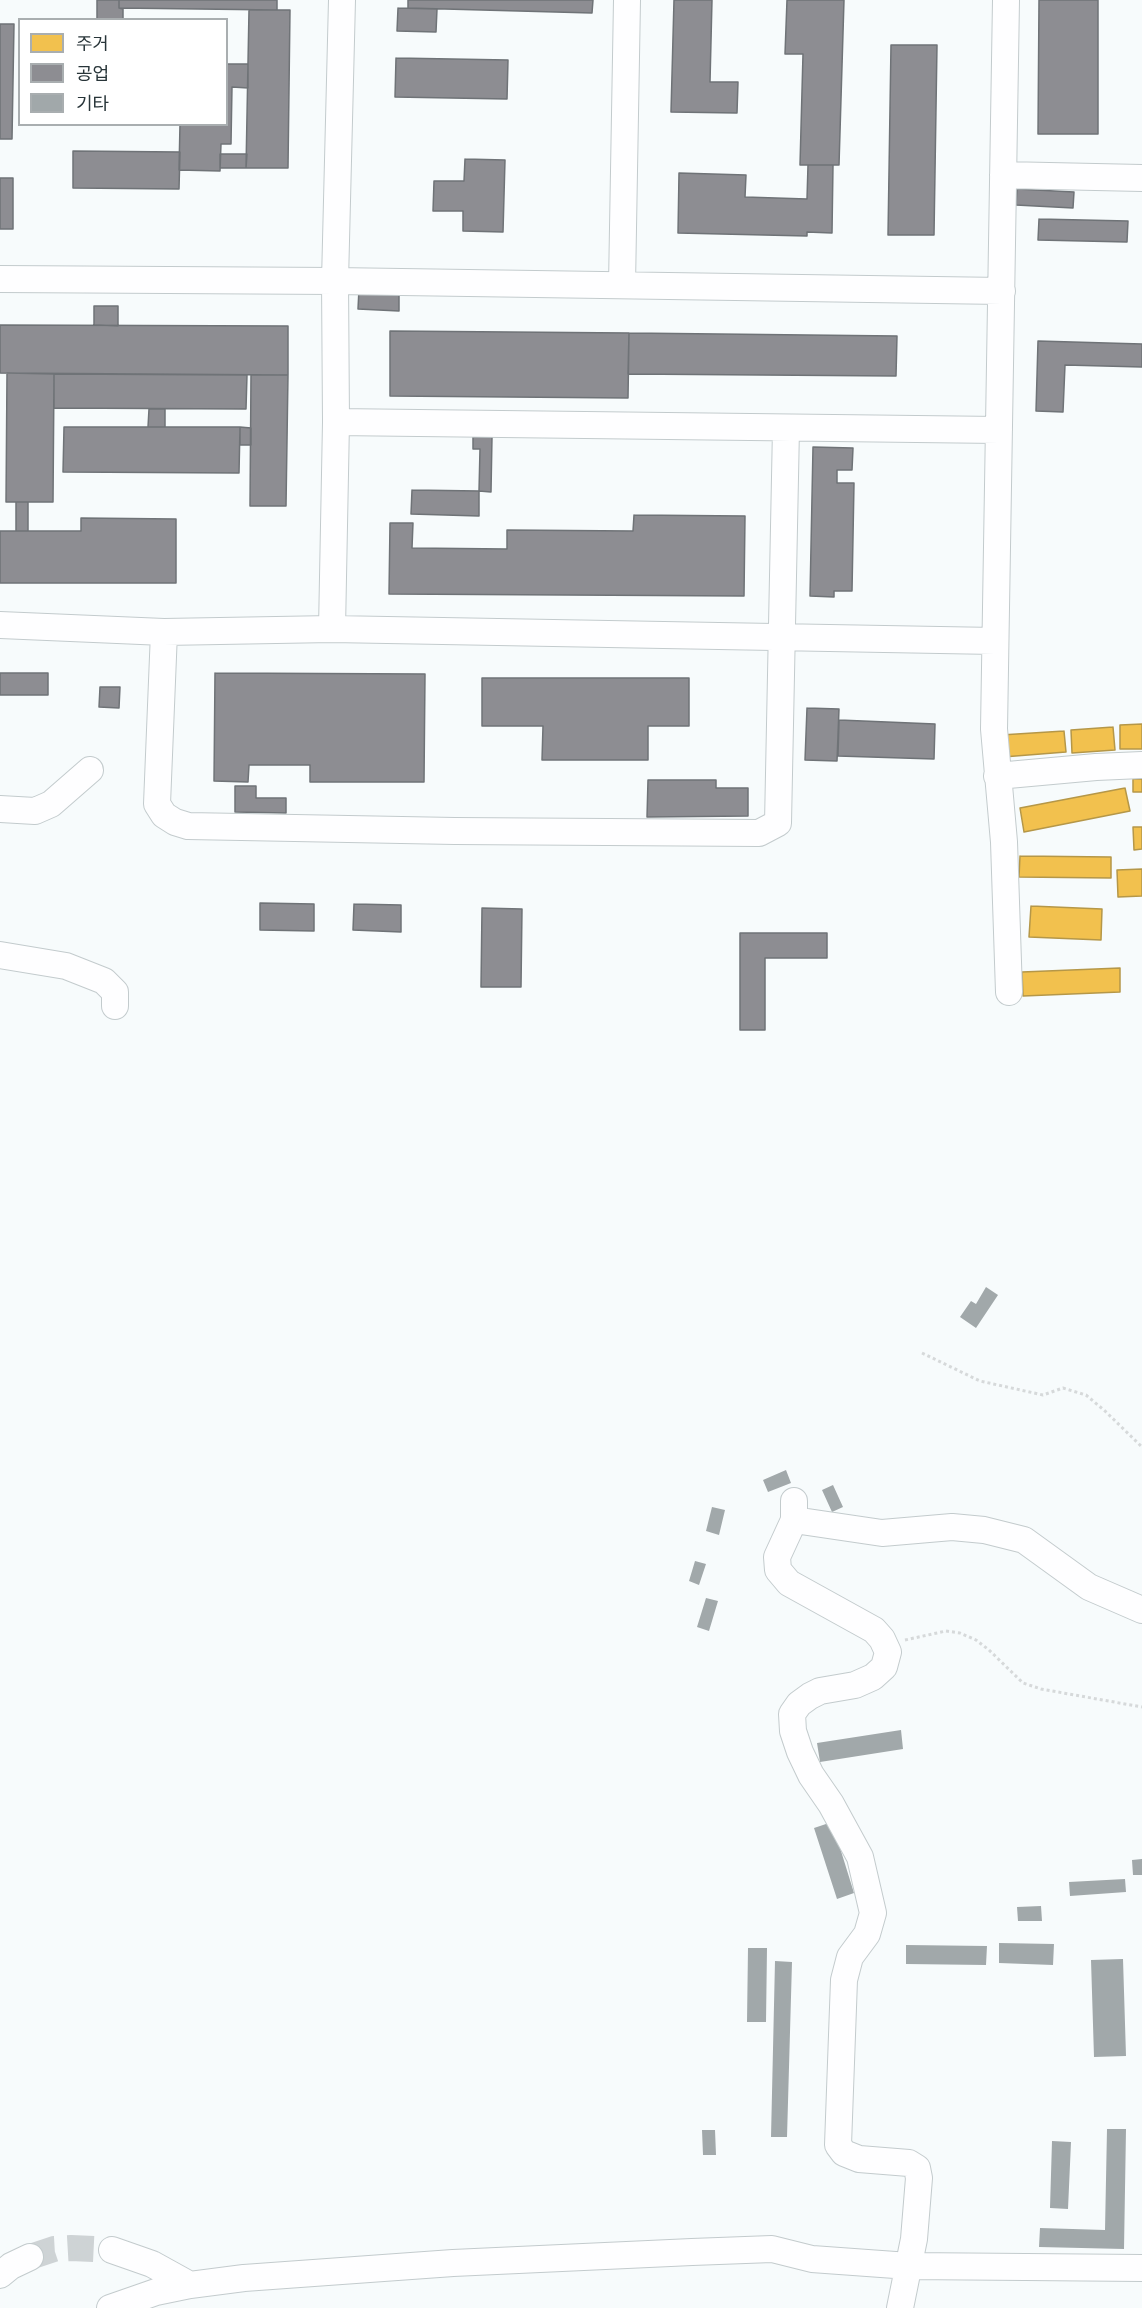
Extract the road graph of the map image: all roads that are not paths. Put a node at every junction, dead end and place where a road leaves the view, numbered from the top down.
1 (342, 0) edge
2 (627, 0) edge
3 (1006, 0) edge
4 (1004, 175) junction
5 (1142, 178) edge
6 (0, 279) edge
7 (335, 281) junction
8 (622, 285) junction
9 (1002, 291) junction
10 (336, 422) junction
11 (786, 428) junction
12 (999, 430) junction
13 (0, 625) edge
14 (332, 629) junction
15 (164, 632) junction
16 (780, 637) junction
17 (995, 640) junction
18 (1142, 765) edge
19 (90, 770) dead end
20 (997, 776) junction
21 (0, 809) edge
22 (0, 955) edge
23 (1009, 992) dead end
24 (115, 1006) dead end
25 (1142, 1610) edge
26 (112, 2250) tunnel mouth
27 (30, 2257) tunnel mouth
28 (909, 2266) junction
29 (1142, 2268) edge
30 (0, 2275) edge
31 (190, 2285) junction
32 (110, 2308) edge
33 (900, 2308) edge

1 - 7 street
2 - 8 street
3 - 4 street
4 - 5 street
4 - 9 street
6 - 7 street
7 - 8 street
7 - 10 street
8 - 9 street
9 - 12 street
10 - 11 street
10 - 14 street
11 - 12 street
11 - 16 street
12 - 17 street
13 - 15 street
14 - 15 street
14 - 16 street
15 - 16 street
16 - 17 street
17 - 20 street
18 - 20 street
19 - 21 street
20 - 23 street
22 - 24 street
25 - 28 street
26 - 31 street
27 - 30 street
28 - 29 street
28 - 31 street
28 - 33 street
31 - 32 street

